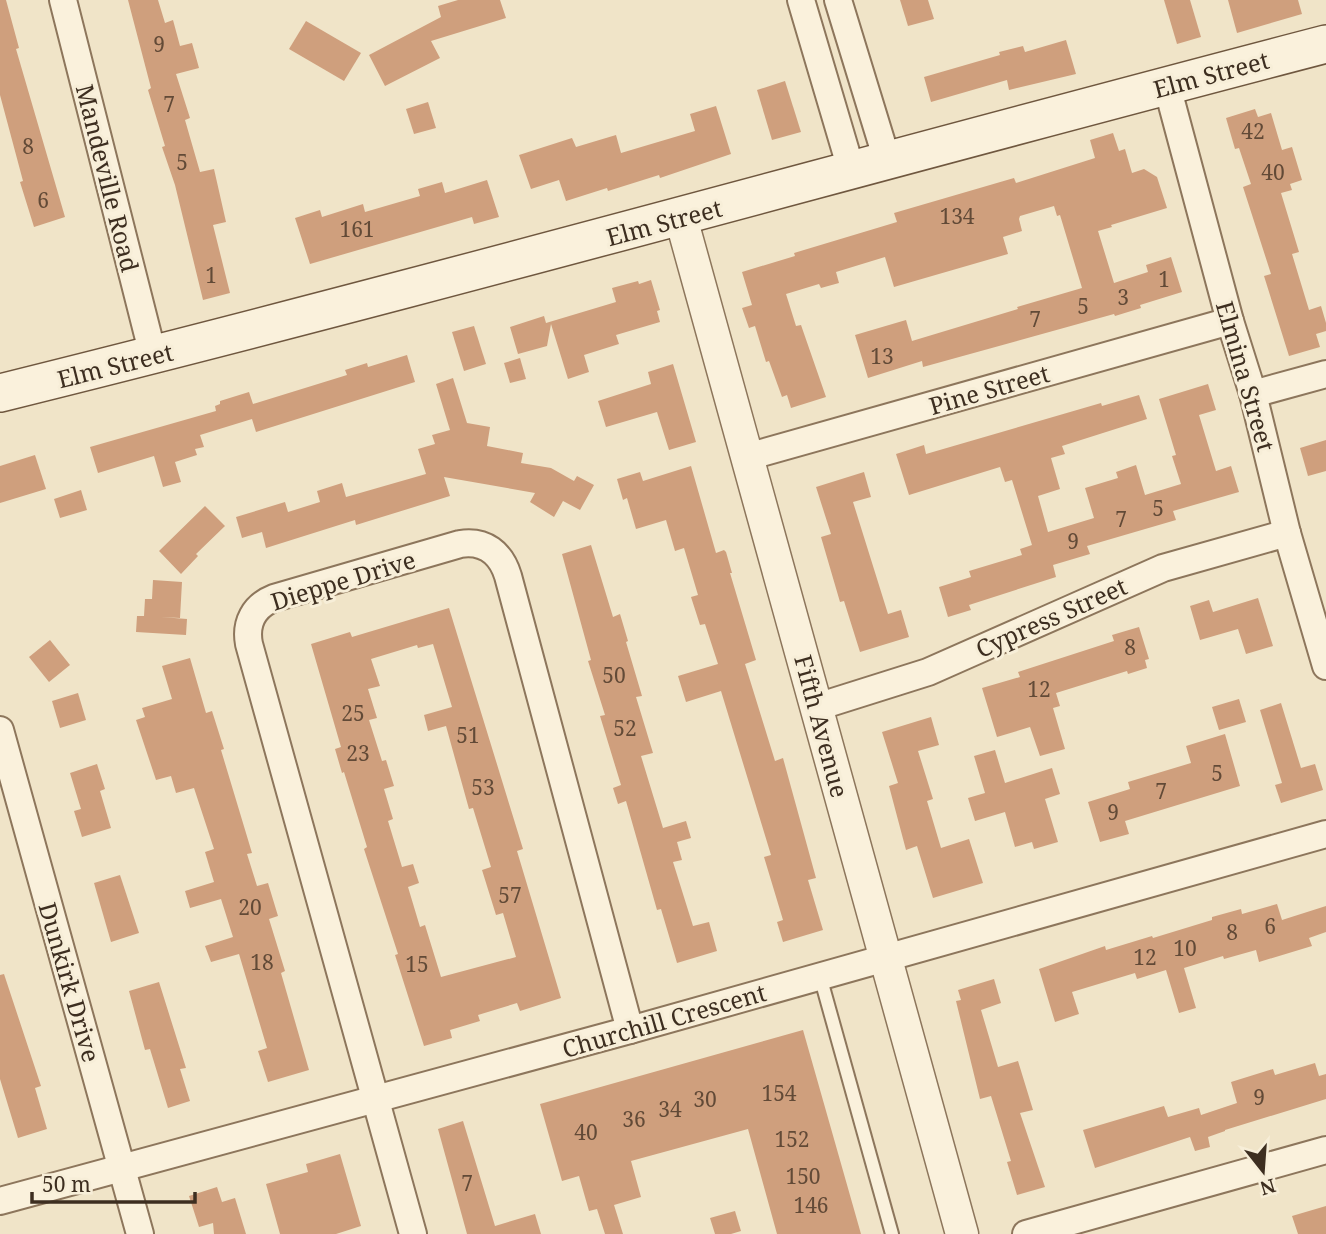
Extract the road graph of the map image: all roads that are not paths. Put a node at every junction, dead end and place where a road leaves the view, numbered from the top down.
1 (64, 0) edge
2 (801, 0) edge
3 (838, 0) edge
4 (1326, 44) edge
5 (1167, 86) junction
6 (887, 160) junction
7 (851, 169) junction
8 (681, 218) junction
9 (1230, 321) junction
10 (153, 355) junction
11 (1326, 374) edge
12 (0, 393) edge
13 (1253, 394) junction
14 (747, 457) junction
15 (1287, 533) junction
16 (1326, 666) edge
17 (817, 707) junction
18 (0, 730) edge
19 (1326, 834) edge
20 (885, 957) junction
21 (820, 976) junction
22 (630, 1030) junction
23 (376, 1100) junction
24 (1326, 1150) edge
25 (122, 1168) junction
26 (0, 1201) edge
27 (139, 1234) edge
28 (413, 1234) edge
29 (892, 1234) edge
30 (962, 1234) edge
31 (1026, 1234) edge

1 - 10 street, Mandeville Road
2 - 7 street
3 - 6 street
4 - 5 main road, Elm Street
5 - 6 main road, Elm Street
5 - 9 street, Elmina Street
6 - 7 main road, Elm Street
7 - 8 main road, Elm Street
8 - 10 main road, Elm Street
8 - 14 street, Fifth Avenue
9 - 13 street, Elmina Street
9 - 14 street, Pine Street
10 - 12 main road, Elm Street
11 - 13 street
13 - 15 street, Elmina Street
14 - 17 street, Fifth Avenue
15 - 16 street, Elmina Street
15 - 17 street, Cypress Street
17 - 20 street, Fifth Avenue
18 - 25 street, Dunkirk Drive
19 - 20 street, Churchill Crescent
20 - 21 street, Churchill Crescent
20 - 30 street, Fifth Avenue
21 - 22 street, Churchill Crescent
21 - 29 lane
22 - 23 street, Churchill Crescent
22 - 23 street, Dieppe Drive
23 - 25 street, Churchill Crescent
23 - 28 street, Dieppe Drive
24 - 31 street
25 - 26 street, Churchill Crescent
25 - 27 street, Dunkirk Drive

